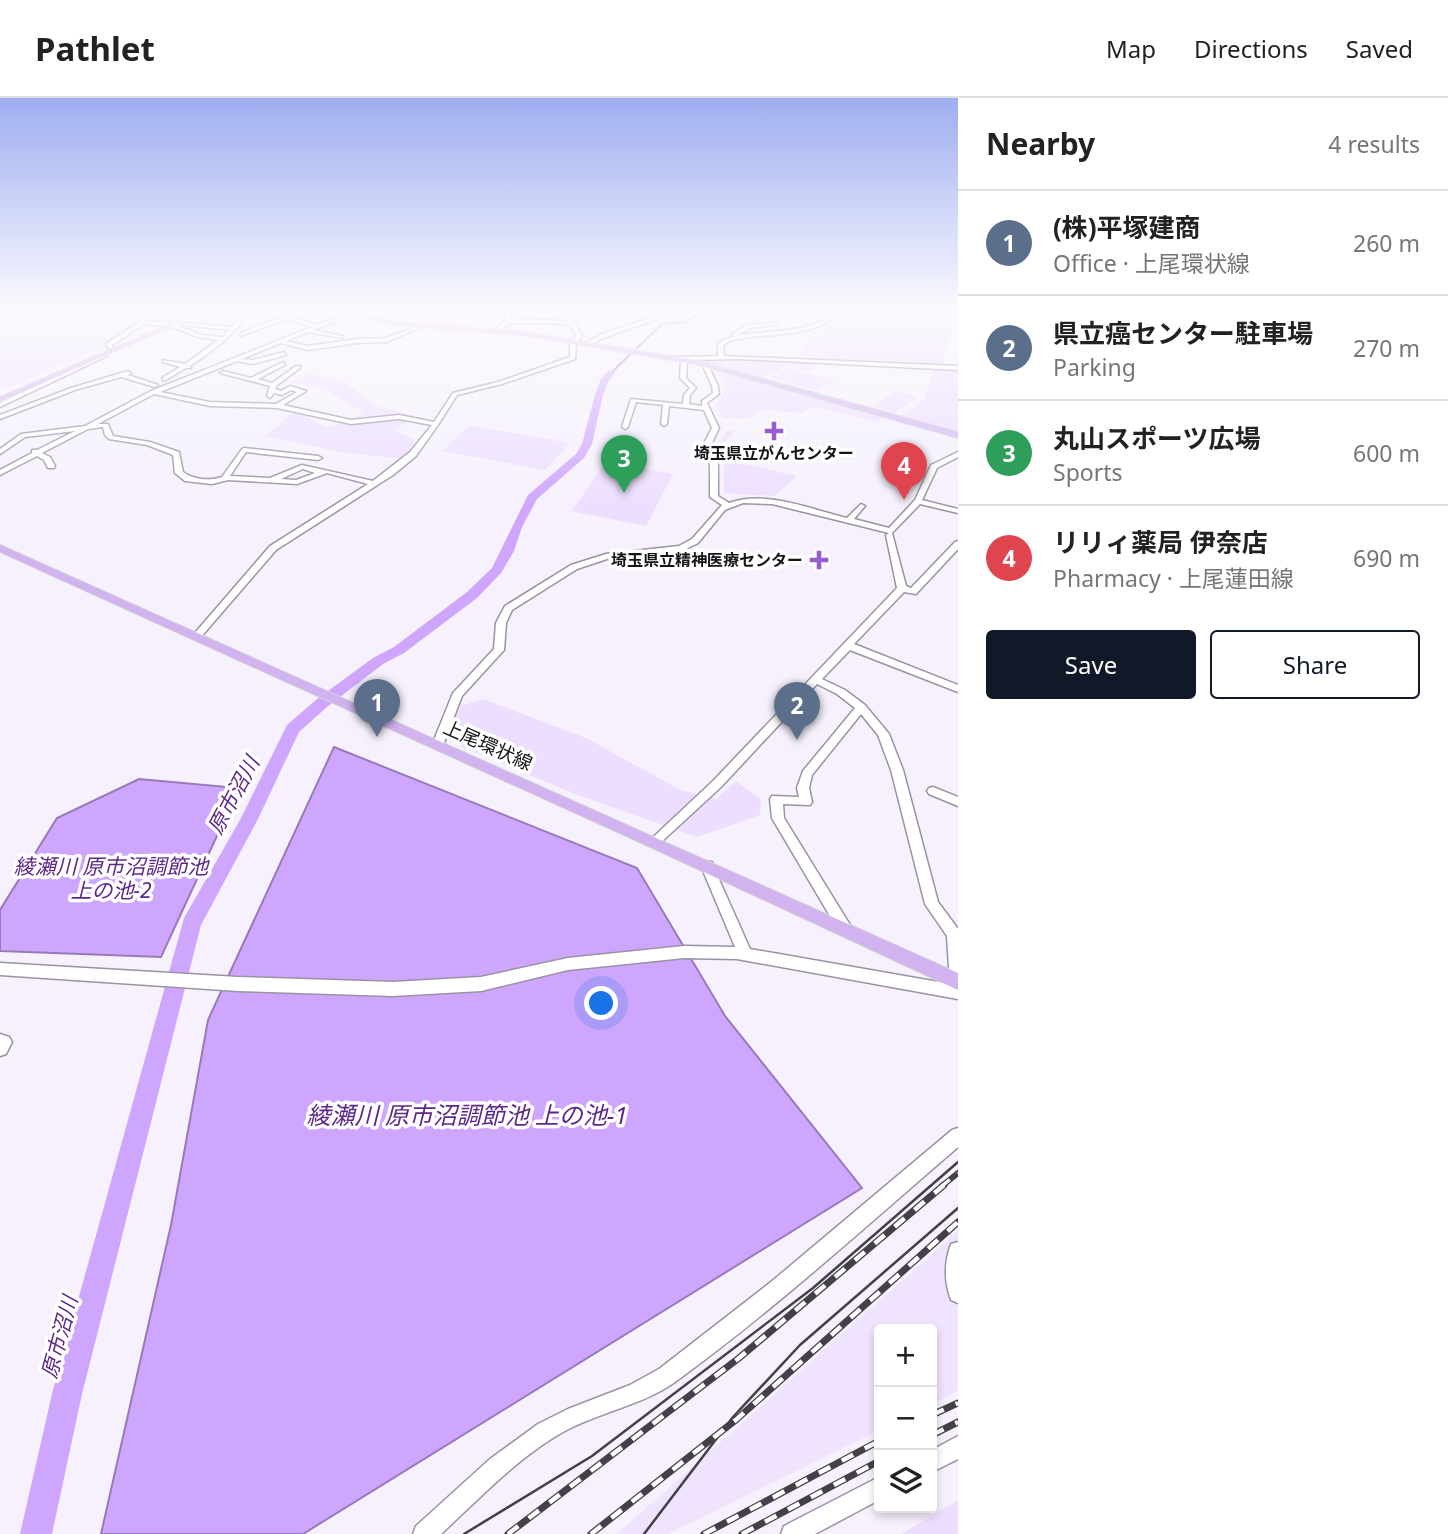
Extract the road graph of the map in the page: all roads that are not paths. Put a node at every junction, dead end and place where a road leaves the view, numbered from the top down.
1 (44, 375) edge
2 (63, 375) edge
3 (63, 375) edge
4 (120, 375) edge
5 (126, 375) edge
6 (172, 375) edge
7 (190, 375) edge
8 (231, 375) edge
9 (262, 375) edge
10 (288, 375) edge
11 (520, 375) edge
12 (683, 375) joint
13 (756, 375) edge
14 (708, 376) joint
15 (59, 377) junction
16 (252, 380) junction
17 (95, 382) junction
18 (41, 385) junction
19 (116, 387) dead end
20 (272, 387) junction
21 (154, 388) junction
22 (71, 389) junction
23 (25, 393) junction
24 (0, 394) edge
25 (53, 398) junction
26 (5, 402) edge
27 (263, 404) junction
28 (666, 404) junction
29 (277, 406) junction
30 (686, 406) junction
31 (123, 407) junction
32 (705, 408) junction
33 (2, 415) edge
34 (436, 424) junction
35 (664, 424) dead end
36 (106, 425) junction
37 (86, 426) junction
38 (625, 427) dead end
39 (958, 435) edge
40 (0, 437) edge
41 (13, 441) junction
42 (0, 452) edge
43 (35, 452) junction
44 (958, 454) edge
45 (318, 458) dead end
46 (51, 466) dead end
47 (321, 472) junction
48 (0, 473) edge
49 (224, 480) junction
50 (271, 481) junction
51 (374, 483) junction
52 (918, 501) junction
53 (727, 505) junction
54 (861, 506) dead end
55 (958, 511) edge
56 (848, 522) junction
57 (890, 536) dead end
58 (958, 544) edge
59 (0, 548) edge
60 (902, 588) junction
61 (197, 636) junction
62 (847, 645) junction
63 (814, 679) junction
64 (958, 689) edge
65 (861, 707) junction
66 (438, 745) junction
67 (933, 791) dead end
68 (958, 802) edge
69 (654, 842) junction
70 (707, 866) junction
71 (845, 929) junction
72 (744, 954) junction
73 (1, 970) edge
74 (957, 985) edge
75 (0, 1041) edge
76 (0, 1049) edge
77 (958, 1136) edge
78 (958, 1251) edge
79 (958, 1293) edge
80 (958, 1447) edge
81 (937, 1458) edge
82 (874, 1491) edge
83 (424, 1534) edge
84 (792, 1534) edge

1 - 24 main road
2 - 15 street
3 - 26 main road
4 - 17 street
5 - 21 street
6 - 21 street
7 - 21 street
8 - 16 street
9 - 16 street
10 - 20 street
11 - 34 street
12 - 14 street
12 - 30 street
13 - 39 main road
14 - 32 street
15 - 17 street
15 - 18 street
16 - 20 street
17 - 19 street
17 - 22 street
18 - 22 street
18 - 23 street
20 - 27 street
20 - 29 street
21 - 27 street
21 - 31 street
22 - 25 street
23 - 25 street
23 - 26 street
25 - 33 street
27 - 29 street
28 - 30 street
28 - 35 street
28 - 38 street
29 - 34 street
30 - 32 street
31 - 36 street
31 - 37 street
32 - 53 street
34 - 51 street
36 - 37 street
36 - 49 street
37 - 41 street
37 - 43 street
40 - 41 street
41 - 42 street
43 - 46 street
43 - 48 street
44 - 52 street
45 - 49 street
47 - 50 street
47 - 50 street
47 - 51 street
49 - 50 street
51 - 61 street
52 - 55 street
52 - 56 street
53 - 56 street
53 - 66 street
54 - 56 street
57 - 60 street
58 - 60 street
59 - 61 main road, 上尾環状線
60 - 62 street
61 - 66 main road, 上尾環状線
62 - 63 street
62 - 64 street
63 - 65 street
63 - 69 street
65 - 71 street
65 - 74 street
66 - 69 main road, 上尾環状線
67 - 68 street
69 - 70 main road, 上尾環状線
70 - 71 main road, 上尾環状線
70 - 72 street
71 - 74 main road, 上尾環状線
72 - 73 street
72 - 74 street
75 - 76 street
77 - 83 street
78 - 79 street
80 - 81 street
82 - 84 street

